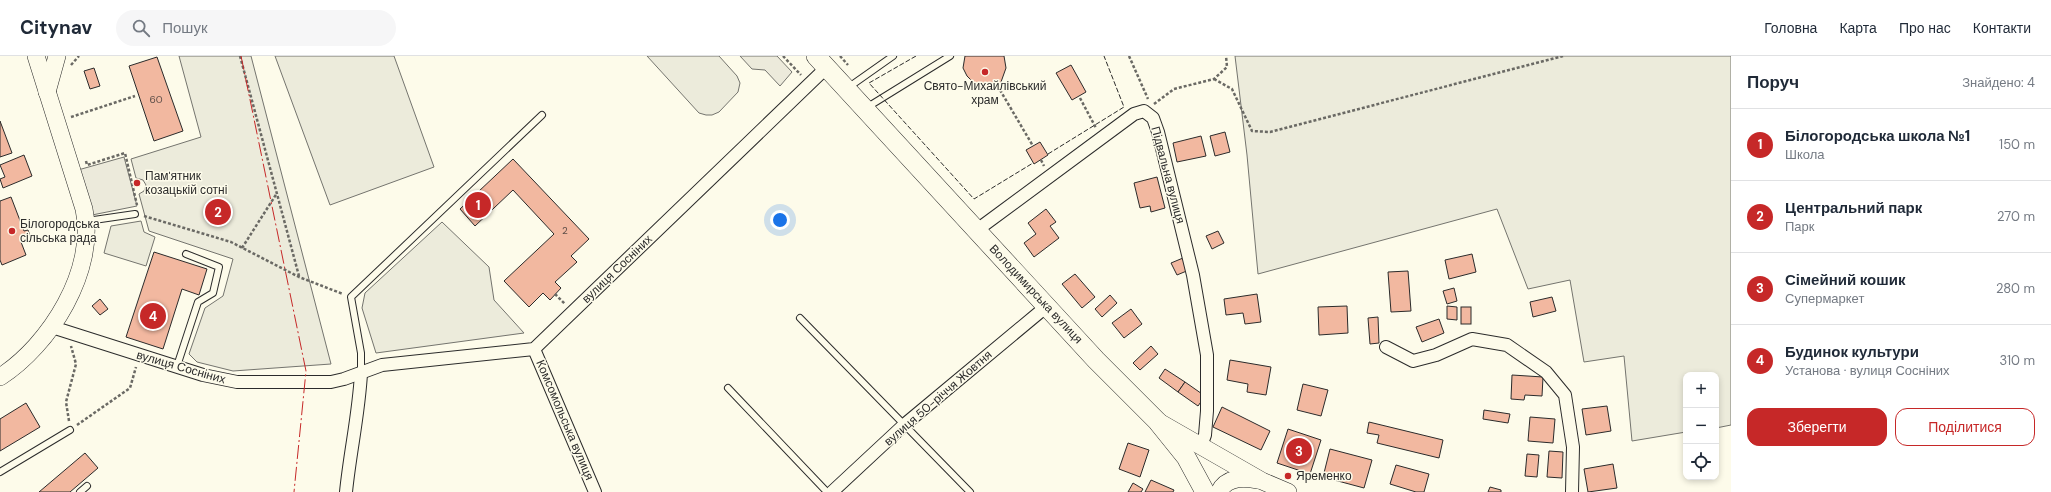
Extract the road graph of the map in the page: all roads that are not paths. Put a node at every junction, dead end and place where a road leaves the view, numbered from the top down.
1 (36, 56) edge
2 (893, 56) edge
3 (950, 56) edge
4 (64, 62) edge
5 (821, 62) edge
6 (846, 89) junction
7 (47, 92) junction
8 (865, 109) junction
9 (542, 115) dead end
10 (136, 214) road end
11 (87, 222) junction
12 (977, 230) junction
13 (186, 254) dead end
14 (1046, 306) junction
15 (800, 318) dead end
16 (60, 330) junction
17 (1386, 347) dead end
18 (534, 349) junction
19 (176, 366) junction
20 (361, 373) junction
21 (0, 377) edge
22 (728, 388) dead end
23 (1157, 421) junction
24 (904, 425) junction
25 (70, 430) road end
26 (1202, 446) junction
27 (0, 472) edge
28 (1262, 481) junction
29 (88, 486) dead end
30 (80, 492) edge
31 (346, 492) edge
32 (595, 492) edge
33 (827, 492) edge
34 (832, 492) edge
35 (970, 492) edge
36 (1205, 492) edge
37 (1219, 492) edge
38 (1288, 492) edge
39 (1572, 492) edge

1 - 7 main road
2 - 6 lane
3 - 8 lane
4 - 7 main road
5 - 6 main road, Володимирська вулиця
5 - 18 street, вулиця Сосніних
6 - 8 main road, Володимирська вулиця
7 - 11 main road
8 - 12 main road, Володимирська вулиця
9 - 20 lane
10 - 11 lane
11 - 16 main road
12 - 14 main road, Володимирська вулиця
12 - 26 street, Підвальна вулиця
13 - 19 lane
14 - 23 main road, Володимирська вулиця
14 - 24 street, вулиця 50-річчя Жовтня
15 - 24 lane
16 - 19 street, вулиця Сосніних
16 - 21 main road
17 - 39 street
18 - 20 street, вулиця Сосніних
18 - 32 street, Комсомольська вулиця
19 - 20 street, вулиця Сосніних
20 - 31 street
22 - 33 lane
23 - 26 main road, Володимирська вулиця
23 - 36 main road
24 - 34 street, вулиця 50-річчя Жовтня
24 - 35 lane
25 - 27 lane
26 - 28 main road, Володимирська вулиця
28 - 37 main road
28 - 38 main road, Володимирська вулиця
29 - 30 lane

